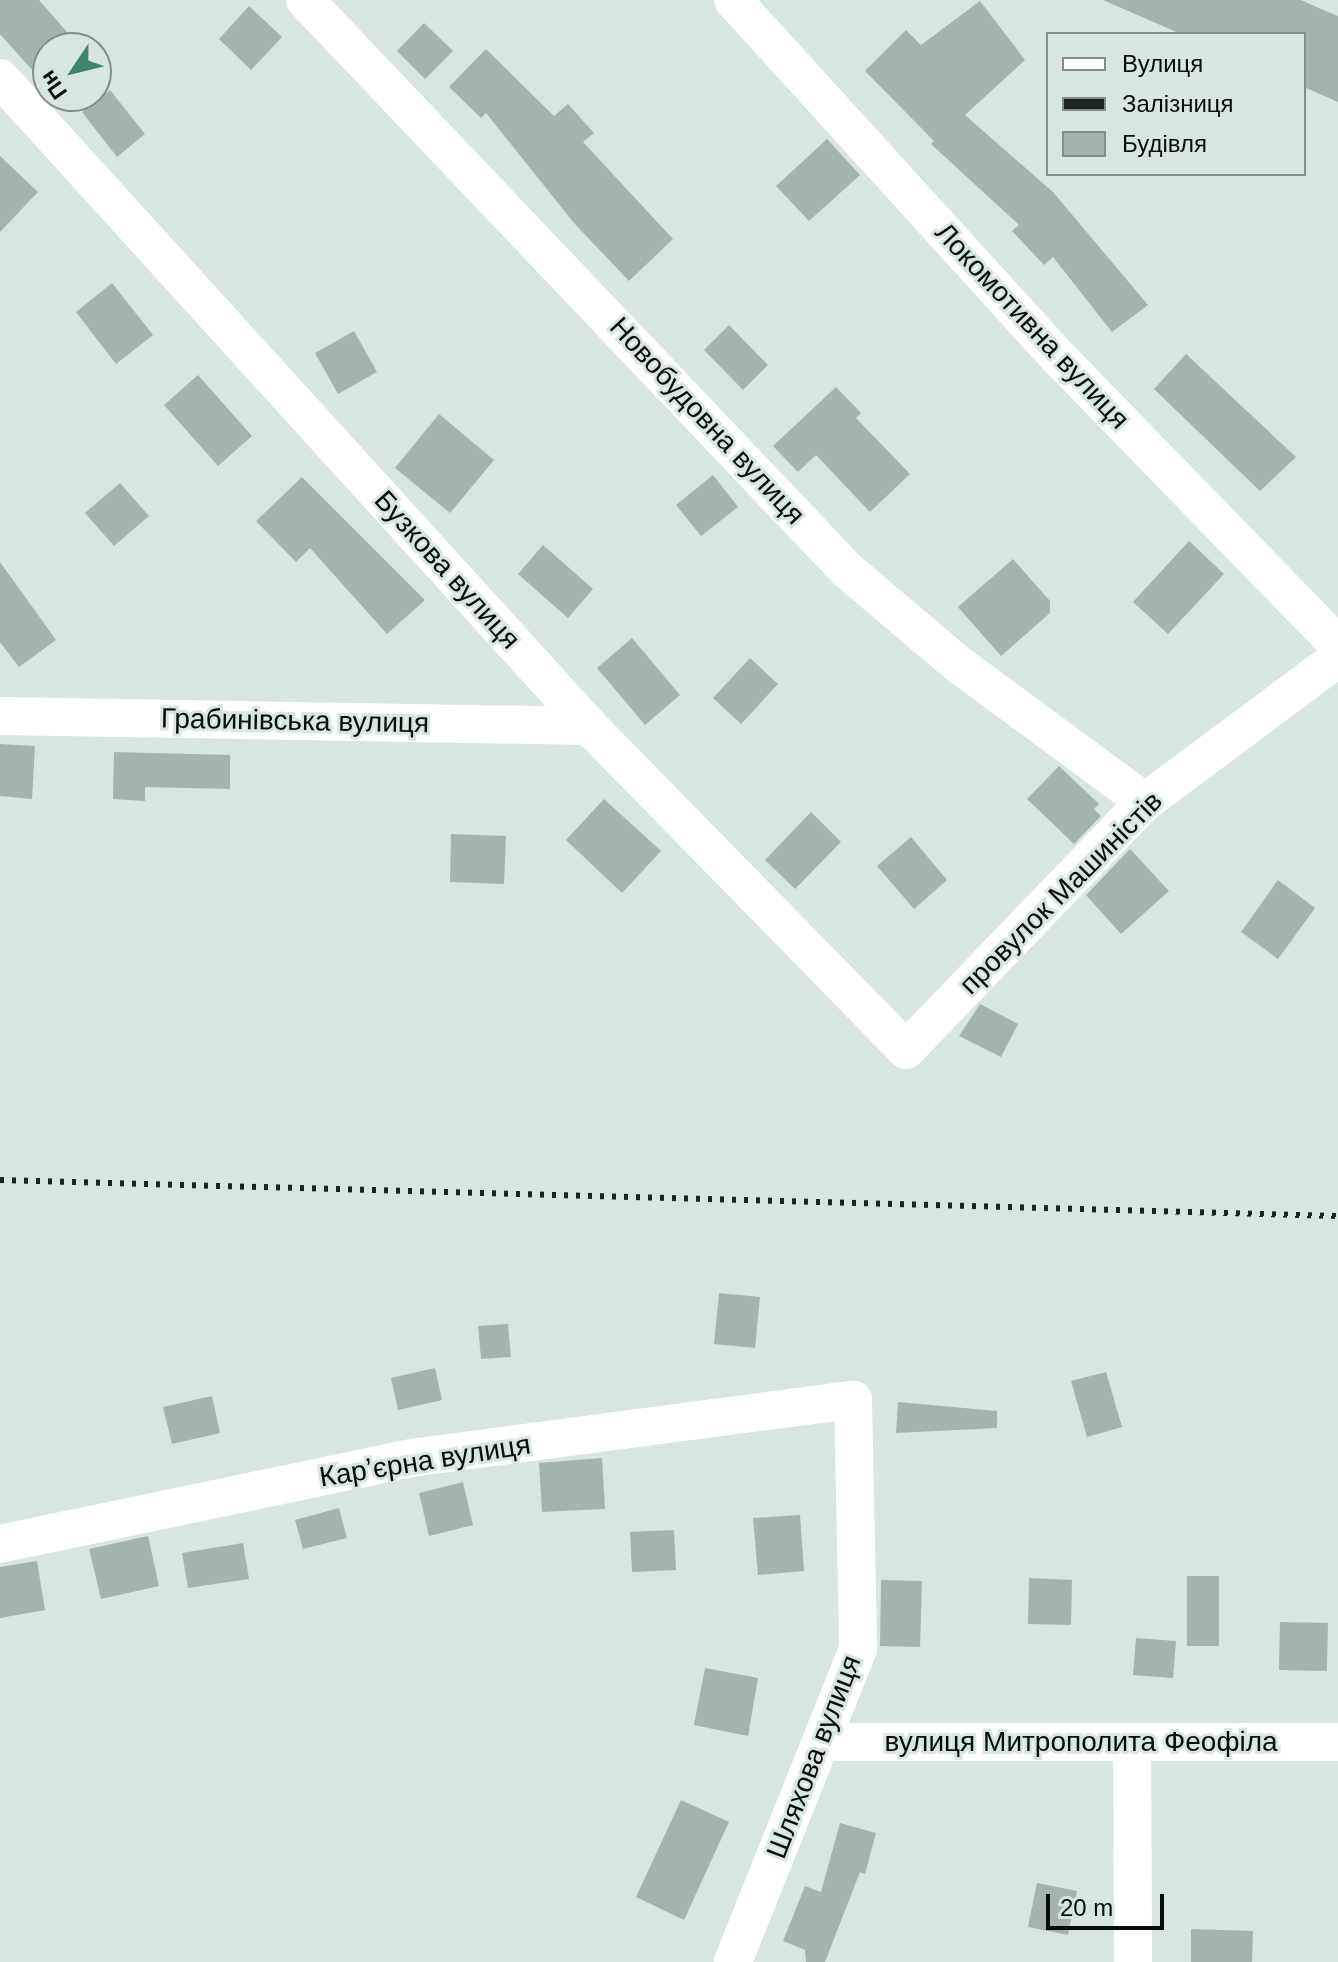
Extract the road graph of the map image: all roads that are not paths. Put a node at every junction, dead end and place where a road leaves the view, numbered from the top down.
1 (305, 0) edge
2 (733, 0) edge
3 (0, 78) edge
4 (1338, 645) edge
5 (1338, 658) edge
6 (0, 716) edge
7 (589, 726) junction
8 (1145, 802) junction
9 (906, 1050) joint
10 (853, 1400) joint
11 (0, 1544) edge
12 (823, 1742) junction
13 (1132, 1742) junction
14 (1338, 1742) edge
15 (733, 1962) edge
16 (1133, 1962) edge

1 - 8 street, Новобудовна вулиця
2 - 4 street, Локомотивна вулиця
3 - 7 street, Бузкова вулиця
5 - 8 street, провулок Машиністів
6 - 7 street, Грабинівська вулиця
7 - 9 street, Бузкова вулиця
8 - 9 street, провулок Машиністів
10 - 11 street, Карʼєрна вулиця
10 - 12 street, Шляхова вулиця
12 - 13 street, вулиця Митрополита Феофіла
12 - 15 street, Шляхова вулиця
13 - 14 street, вулиця Митрополита Феофіла
13 - 16 street

